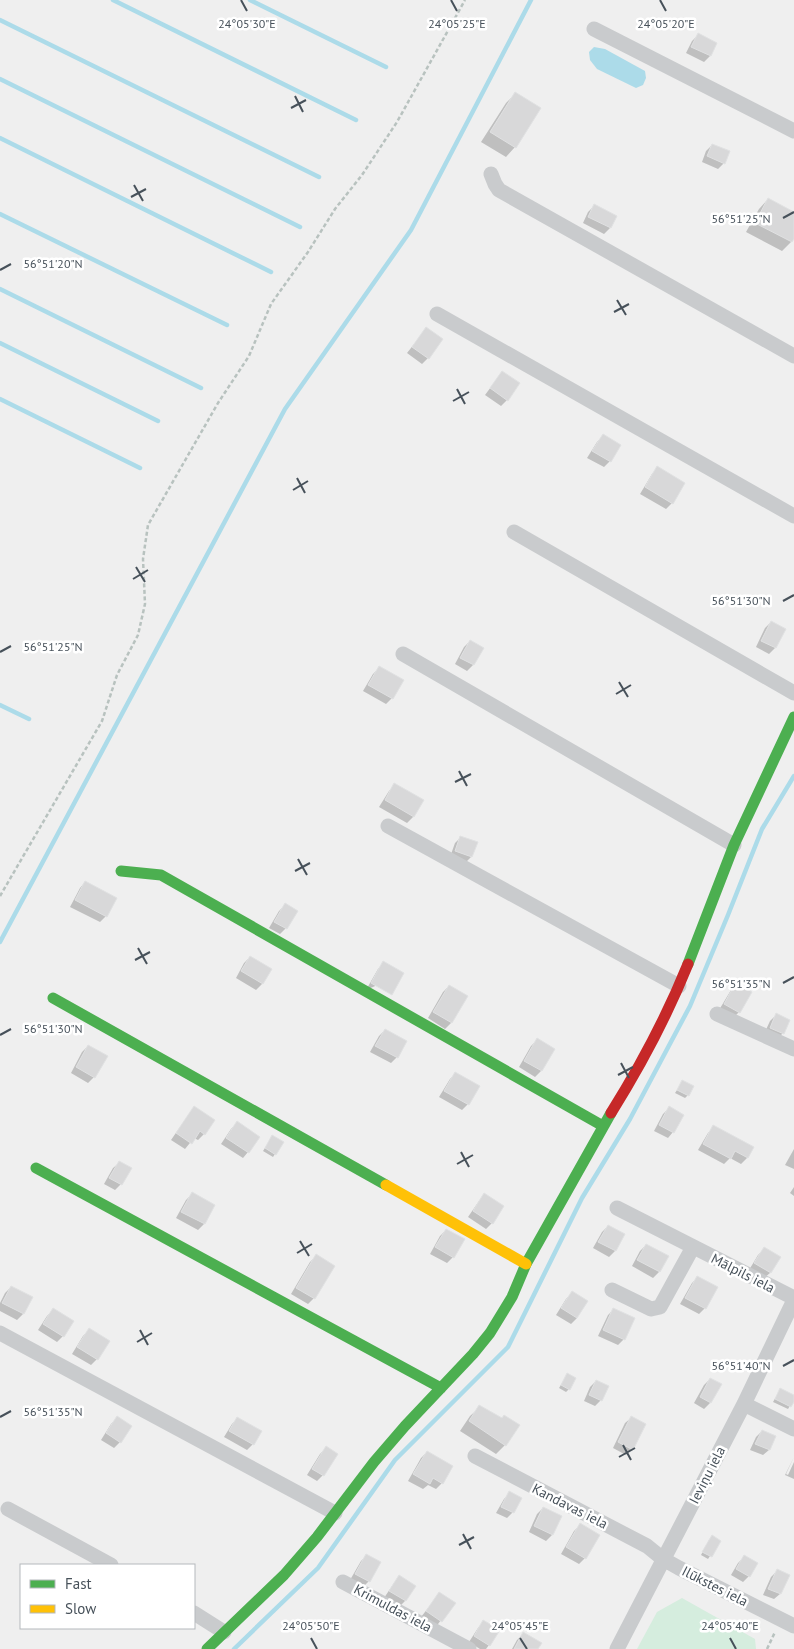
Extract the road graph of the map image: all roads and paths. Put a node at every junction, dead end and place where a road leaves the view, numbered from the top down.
1 (465, 0) edge
2 (594, 29) dead end
3 (794, 131) edge
4 (491, 174) dead end
5 (437, 314) dead end
6 (794, 356) edge
7 (794, 516) edge
8 (514, 532) dead end
9 (403, 654) dead end
10 (794, 693) edge
11 (794, 717) edge
12 (388, 826) dead end
13 (734, 845) junction
14 (121, 871) dead end
15 (0, 896) edge
16 (679, 986) junction
17 (53, 998) dead end
18 (717, 1014) dead end
19 (794, 1049) edge
20 (603, 1126) junction
21 (36, 1168) dead end
22 (617, 1208) dead end
23 (693, 1247) junction
24 (526, 1264) junction
25 (612, 1290) dead end
26 (794, 1299) edge
27 (0, 1333) edge
28 (441, 1388) junction
29 (744, 1404) junction
30 (794, 1428) edge
31 (475, 1456) dead end
32 (8, 1509) dead end
33 (335, 1513) junction
34 (663, 1559) junction
35 (109, 1564) edge
36 (343, 1582) dead end
37 (195, 1614) edge
38 (788, 1623) edge
39 (224, 1632) junction
40 (207, 1649) edge
41 (470, 1649) edge
42 (617, 1649) edge
43 (766, 1649) edge

1 - 15 path
2 - 3 street
4 - 6 street
5 - 7 street
8 - 10 street
9 - 13 street
11 - 13 street
12 - 16 street
13 - 16 street
14 - 20 street
16 - 20 street
17 - 24 street
18 - 19 street
20 - 24 street
21 - 28 street
22 - 23 street, Mālpils iela
23 - 25 street
23 - 26 street, Mālpils iela
24 - 28 street
26 - 29 street, Ieviņu iela
27 - 33 street
28 - 33 street
29 - 30 street
29 - 34 street, Ieviņu iela
31 - 34 street, Kandavas iela
32 - 35 street
33 - 39 street
34 - 38 street, Ilūkstes iela
34 - 42 street, Ieviņu iela
36 - 41 street, Krimuldas iela
37 - 39 street
38 - 43 path
39 - 40 street

